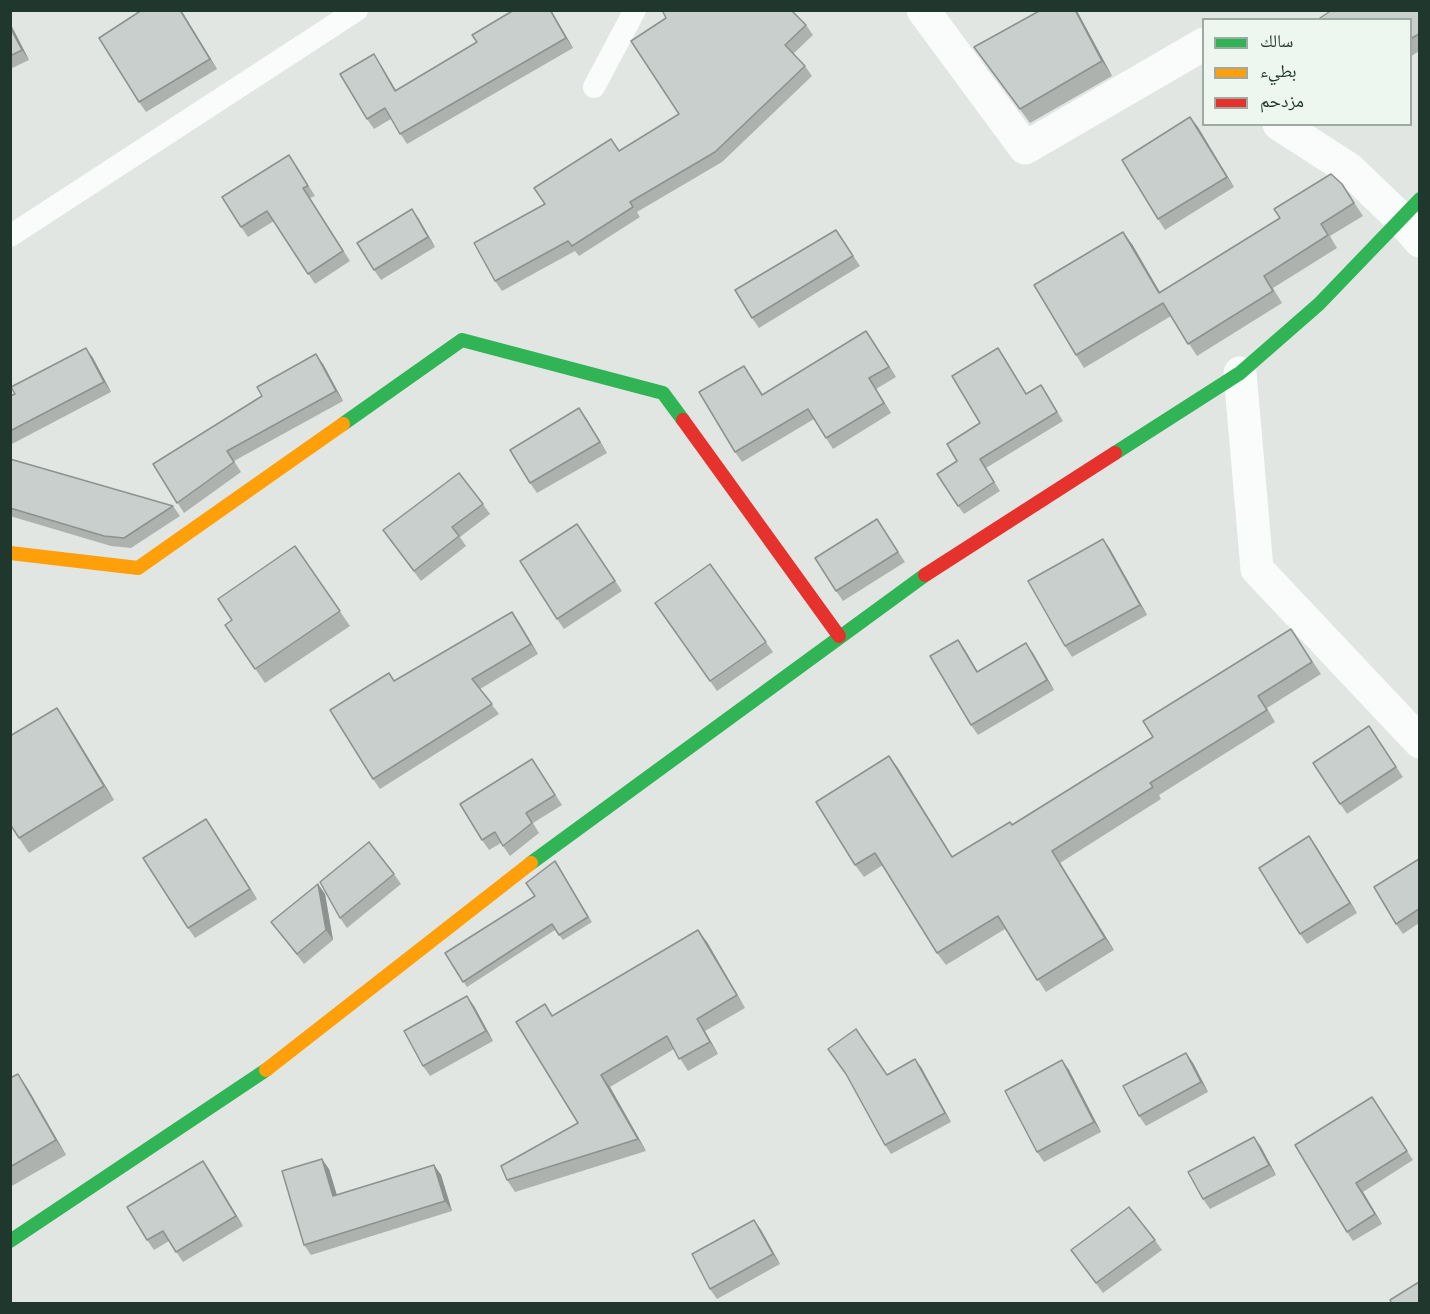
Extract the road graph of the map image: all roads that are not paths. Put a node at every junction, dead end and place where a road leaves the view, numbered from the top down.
1 (357, 10) edge
2 (635, 10) edge
3 (923, 10) edge
4 (1202, 45) edge
5 (594, 87) dead end
6 (1282, 126) edge
7 (1413, 219) edge
8 (10, 236) edge
9 (1240, 373) junction
10 (10, 553) edge
11 (839, 636) junction
12 (1419, 742) edge
13 (10, 1241) edge

1 - 8 lane
2 - 5 lane
3 - 4 street
6 - 7 street
7 - 9 street
9 - 11 street
9 - 12 street
10 - 11 street
11 - 13 street

